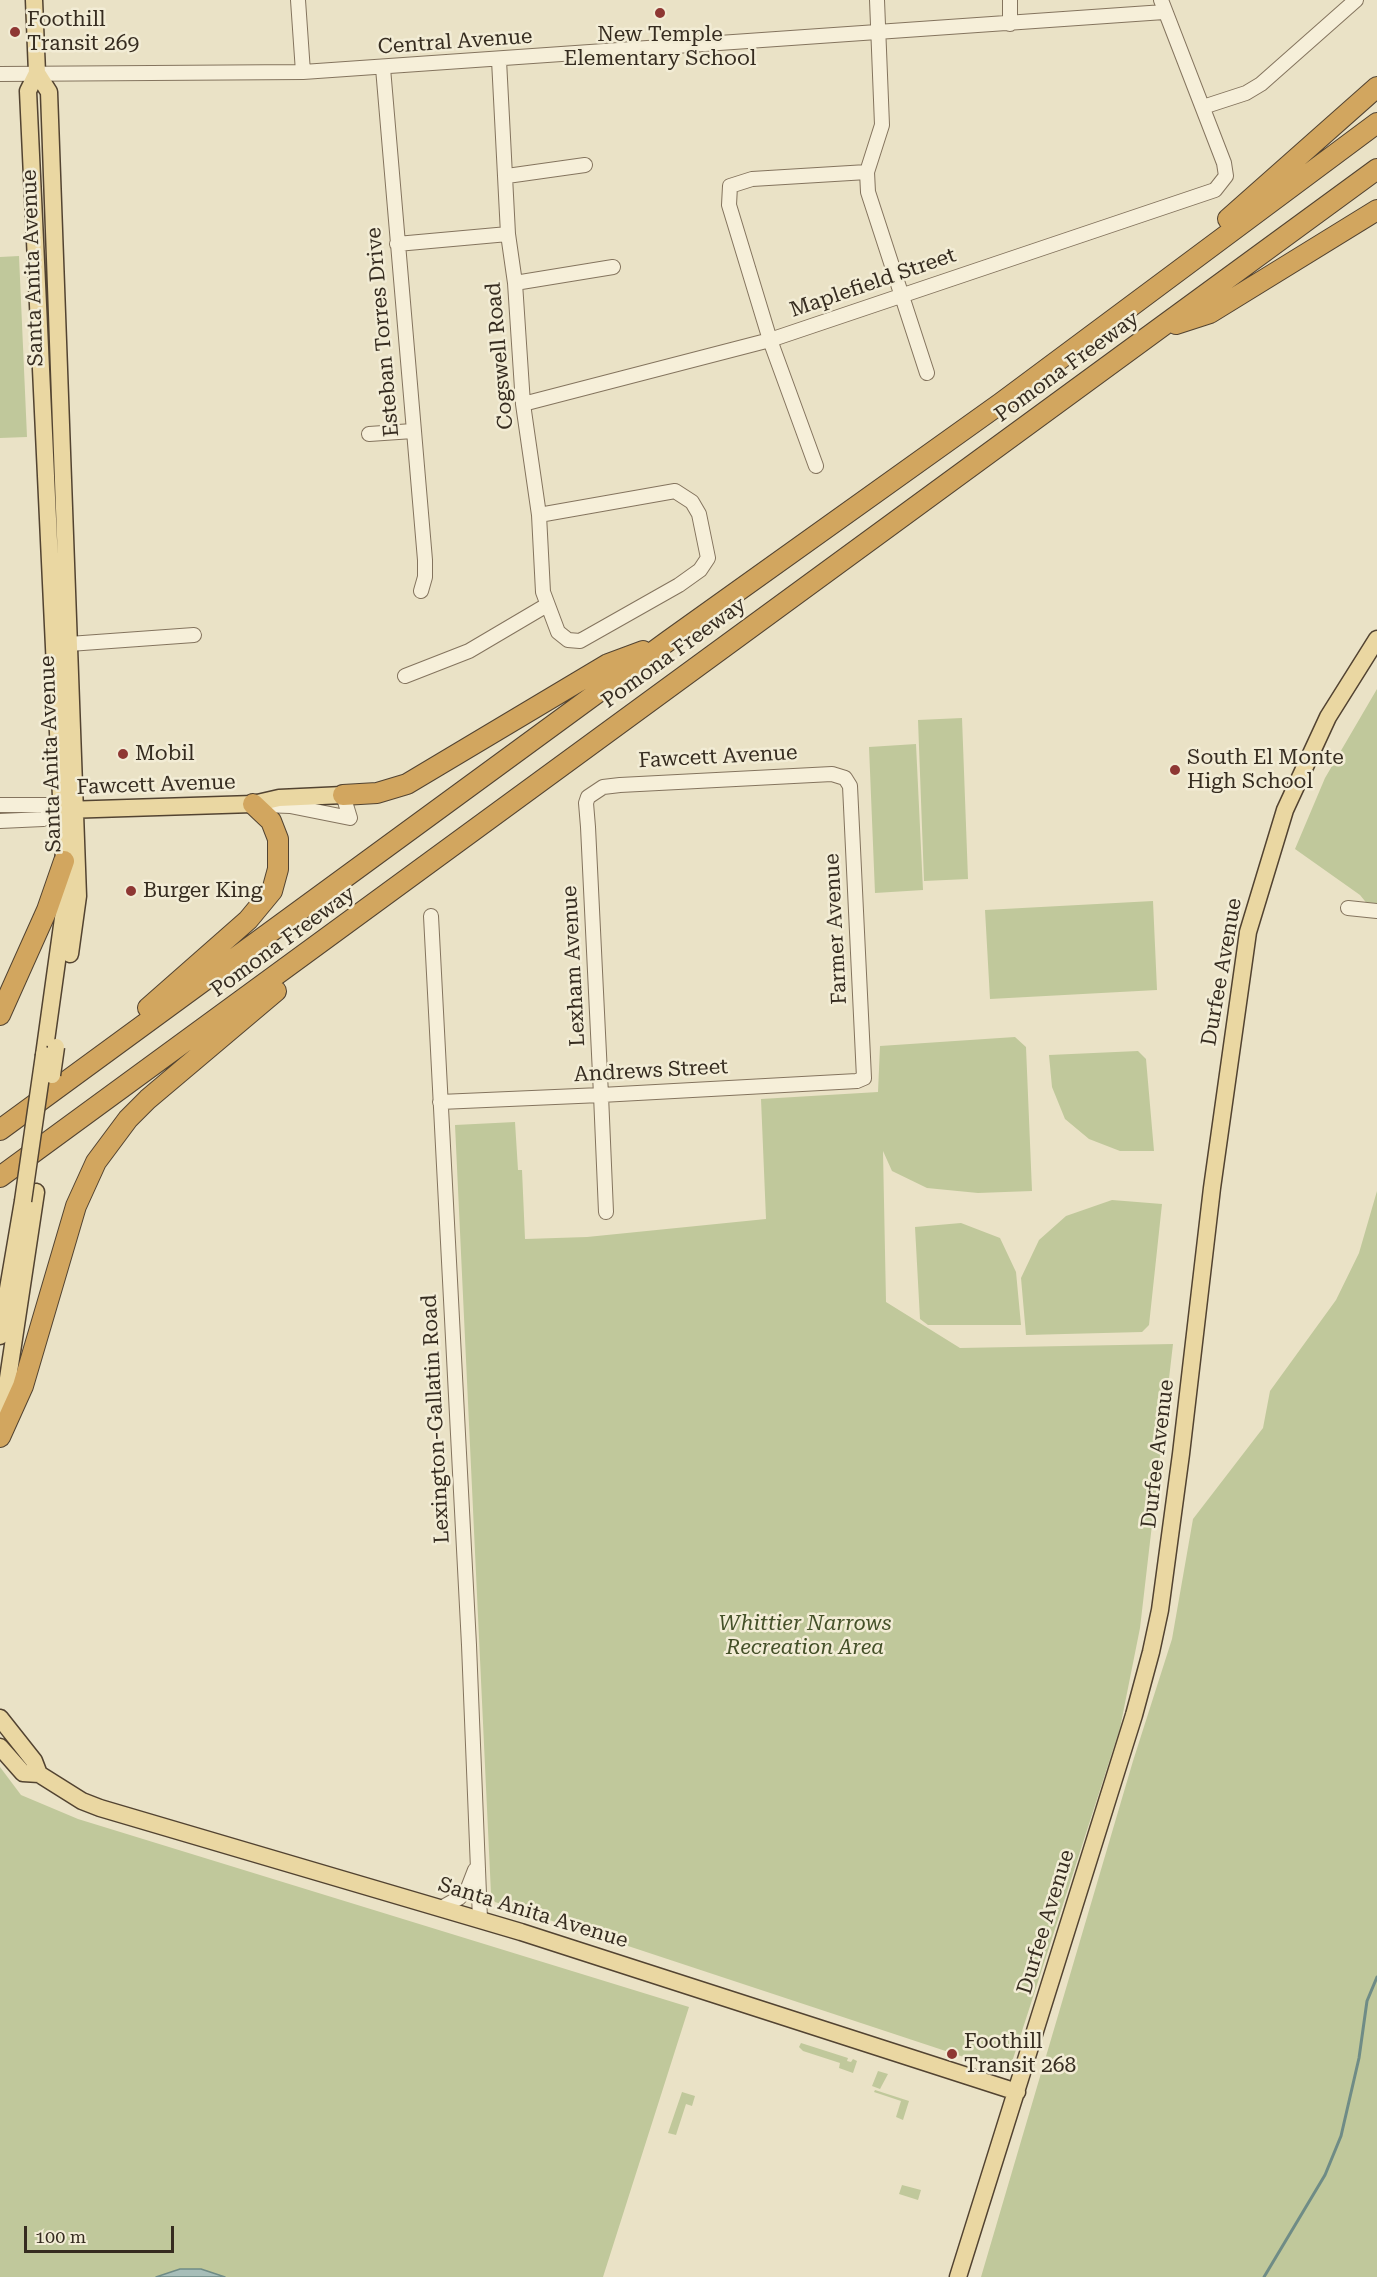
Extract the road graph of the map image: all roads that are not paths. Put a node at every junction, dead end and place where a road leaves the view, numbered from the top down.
1 (34, 0) edge
2 (298, 0) edge
3 (877, 0) edge
4 (1010, 0) edge
5 (1347, 3) edge
6 (1162, 6) edge
7 (1010, 24) junction
8 (879, 33) junction
9 (499, 60) junction
10 (383, 68) junction
11 (303, 72) junction
12 (37, 73) junction
13 (0, 74) edge
14 (1377, 87) edge
15 (1203, 107) junction
16 (1377, 123) edge
17 (585, 165) dead end
18 (1377, 170) edge
19 (867, 172) junction
20 (507, 176) junction
21 (1377, 210) edge
22 (508, 234) junction
23 (397, 243) junction
24 (614, 267) dead end
25 (515, 283) junction
26 (902, 294) junction
27 (1127, 308) junction
28 (1159, 329) junction
29 (770, 340) junction
30 (927, 373) dead end
31 (523, 404) junction
32 (413, 431) junction
33 (369, 434) dead end
34 (816, 466) dead end
35 (55, 490) junction
36 (539, 515) junction
37 (421, 591) dead end
38 (547, 605) junction
39 (194, 635) dead end
40 (1377, 639) edge
41 (668, 641) junction
42 (69, 644) junction
43 (405, 676) dead end
44 (845, 778) joint
45 (594, 792) joint
46 (343, 795) junction
47 (253, 804) junction
48 (0, 805) edge
49 (18, 806) junction
50 (68, 810) junction
51 (17, 820) junction
52 (0, 821) edge
53 (64, 861) junction
54 (424, 868) junction
55 (1348, 908) dead end
56 (1377, 911) edge
57 (431, 916) dead end
58 (0, 1015) edge
59 (50, 1051) junction
60 (864, 1078) joint
61 (54, 1090) junction
62 (601, 1095) junction
63 (440, 1102) junction
64 (0, 1130) edge
65 (57, 1135) junction
66 (0, 1177) edge
67 (0, 1186) edge
68 (29, 1196) junction
69 (606, 1212) dead end
70 (0, 1336) edge
71 (0, 1432) edge
72 (0, 1437) edge
73 (0, 1718) edge
74 (0, 1747) edge
75 (39, 1774) junction
76 (478, 1863) junction
77 (441, 1908) junction
78 (480, 1919) junction
79 (1017, 2092) junction
80 (958, 2277) edge

1 - 12 main road, Santa Anita Avenue
2 - 11 street
3 - 8 street
4 - 7 street
5 - 15 street
6 - 7 street, Central Avenue
6 - 15 street
7 - 8 street, Central Avenue
8 - 9 street, Central Avenue
8 - 19 street
9 - 10 street, Central Avenue
9 - 20 street, Cogswell Road
10 - 11 street, Central Avenue
10 - 23 street, Esteban Torres Drive
11 - 12 street, Central Avenue
12 - 13 street, Central Avenue
12 - 35 main road, Santa Anita Avenue
14 - 27 highway
15 - 26 street, Maplefield Street
16 - 27 highway, Pomona Freeway
17 - 20 street
18 - 28 highway, Pomona Freeway
19 - 26 street
19 - 29 street
20 - 22 street, Cogswell Road
21 - 28 highway
22 - 23 street
22 - 25 street, Cogswell Road
23 - 32 street, Esteban Torres Drive
24 - 25 street
25 - 31 street, Cogswell Road
26 - 29 street, Maplefield Street
26 - 30 street
27 - 41 highway, Pomona Freeway
28 - 54 highway, Pomona Freeway
29 - 31 street, Maplefield Street
29 - 34 street
31 - 36 street, Cogswell Road
32 - 33 street
32 - 37 street, Esteban Torres Drive
35 - 42 main road, Santa Anita Avenue
35 - 50 main road, Santa Anita Avenue
36 - 38 street, Cogswell Road
36 - 38 street, Cogswell Road
38 - 43 street
39 - 42 street
40 - 79 main road, Durfee Avenue
41 - 46 highway
41 - 61 highway, Pomona Freeway
42 - 50 main road, Santa Anita Avenue
44 - 45 street, Fawcett Avenue
44 - 60 street, Farmer Avenue
45 - 62 street, Lexham Avenue
46 - 47 main road, Fawcett Avenue
46 - 47 street, Fawcett Avenue
47 - 50 main road, Fawcett Avenue
47 - 61 highway
48 - 49 street
49 - 50 street
49 - 51 street
50 - 51 street
50 - 53 main road, Santa Anita Avenue
50 - 59 main road, Santa Anita Avenue
51 - 52 street
53 - 58 highway
53 - 59 main road, Santa Anita Avenue
54 - 65 highway, Pomona Freeway
54 - 72 highway
55 - 56 street
57 - 63 street, Lexington-Gallatin Road
59 - 68 main road, Santa Anita Avenue, bridge
60 - 62 street, Andrews Street
61 - 64 highway, Pomona Freeway
62 - 63 street, Andrews Street
62 - 69 street, Lexham Avenue
63 - 76 street, Lexington-Gallatin Road
65 - 66 highway, Pomona Freeway
65 - 67 highway
68 - 70 main road, Santa Anita Avenue
68 - 71 main road, Santa Anita Avenue
73 - 75 main road, Santa Anita Avenue
74 - 75 main road, Santa Anita Avenue
75 - 77 main road, Santa Anita Avenue
76 - 77 street
76 - 78 street, Lexington-Gallatin Road
77 - 78 main road, Santa Anita Avenue
78 - 79 main road, Santa Anita Avenue
79 - 80 main road, Durfee Avenue

